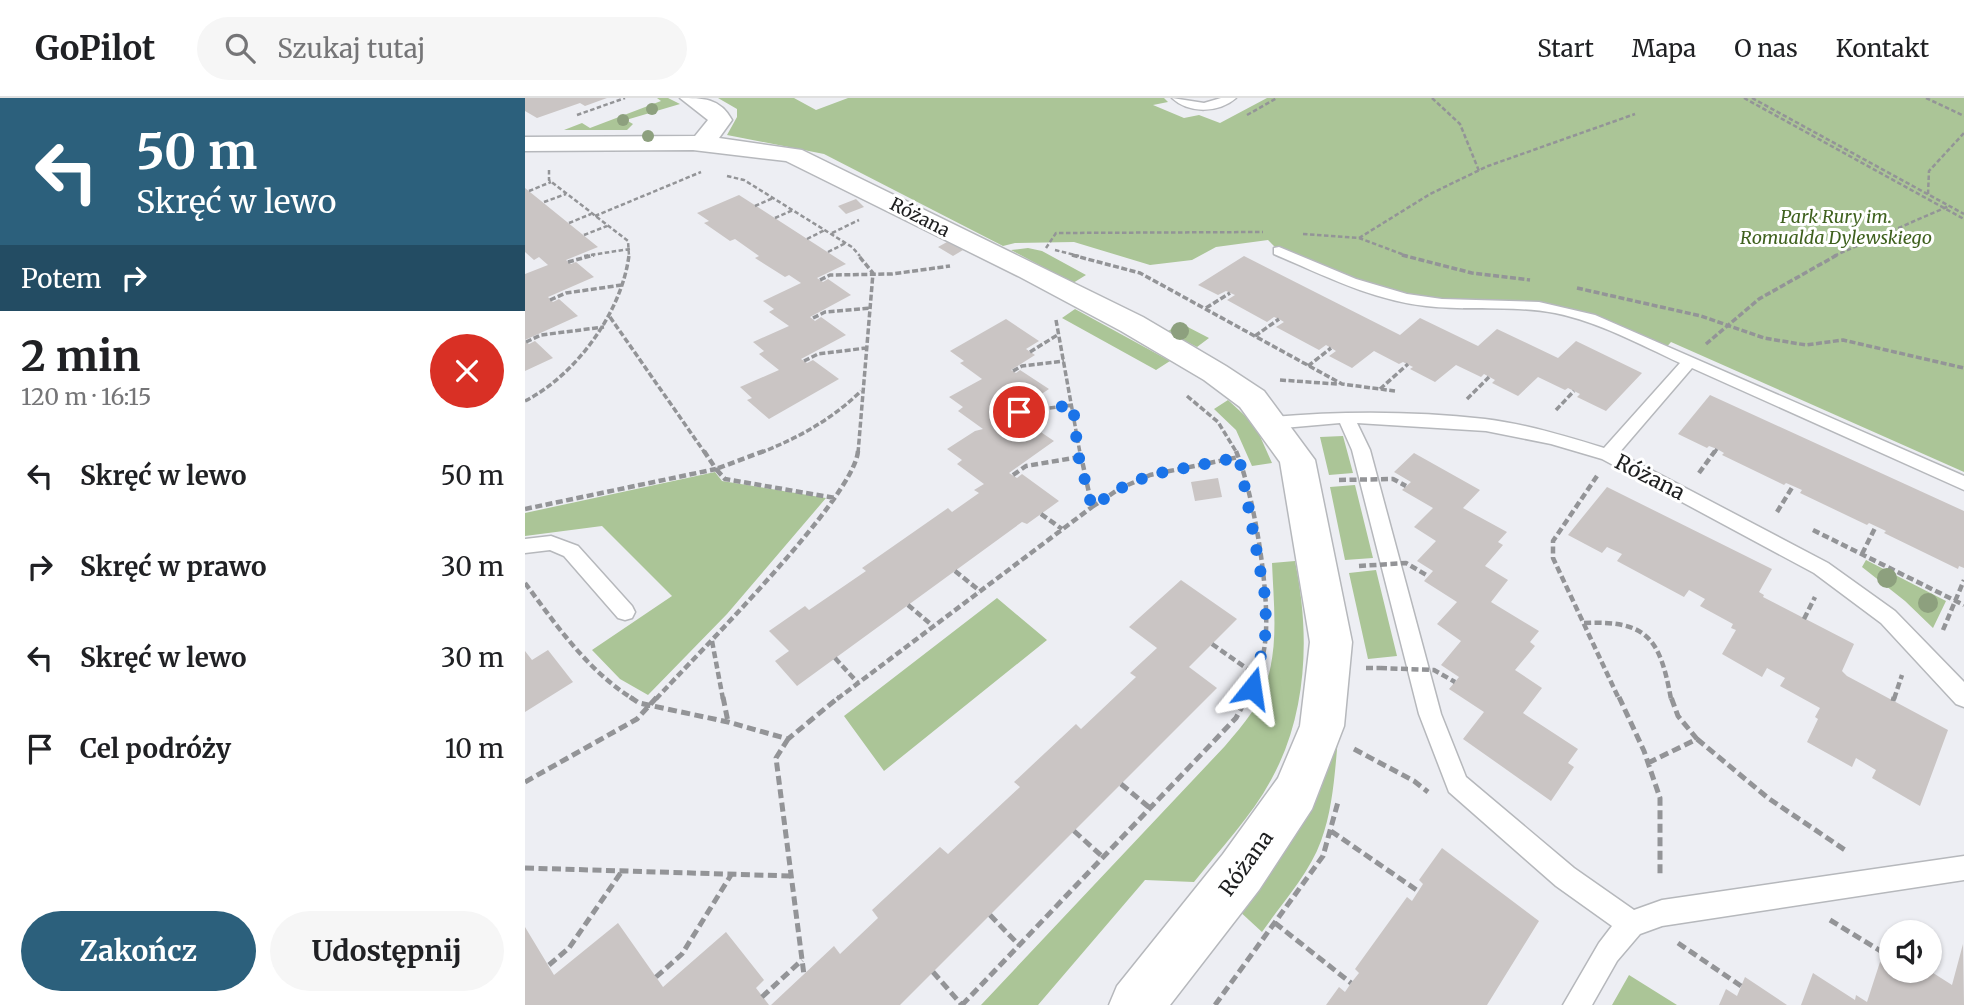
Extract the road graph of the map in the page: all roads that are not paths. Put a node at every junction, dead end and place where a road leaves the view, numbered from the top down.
1 (691, 98) edge
2 (1178, 98) edge
3 (1230, 98) edge
4 (531, 155) edge
5 (697, 157) junction
6 (1279, 251) dead end
7 (1690, 361) junction
8 (1345, 417) junction
9 (1287, 421) junction
10 (1607, 460) junction
11 (1964, 483) edge
12 (525, 546) edge
13 (625, 612) dead end
14 (1964, 697) edge
15 (1964, 868) edge
16 (1631, 924) junction
17 (1136, 1005) edge
18 (1577, 1005) edge

1 - 5 street
2 - 3 lane
4 - 5 street, Różana
5 - 9 street, Różana
6 - 7 lane
7 - 10 lane
7 - 11 lane
8 - 9 lane, Różana
8 - 10 lane, Różana
8 - 16 lane
9 - 17 street, Różana
10 - 14 lane, Różana
12 - 13 lane
15 - 16 lane
16 - 18 lane

